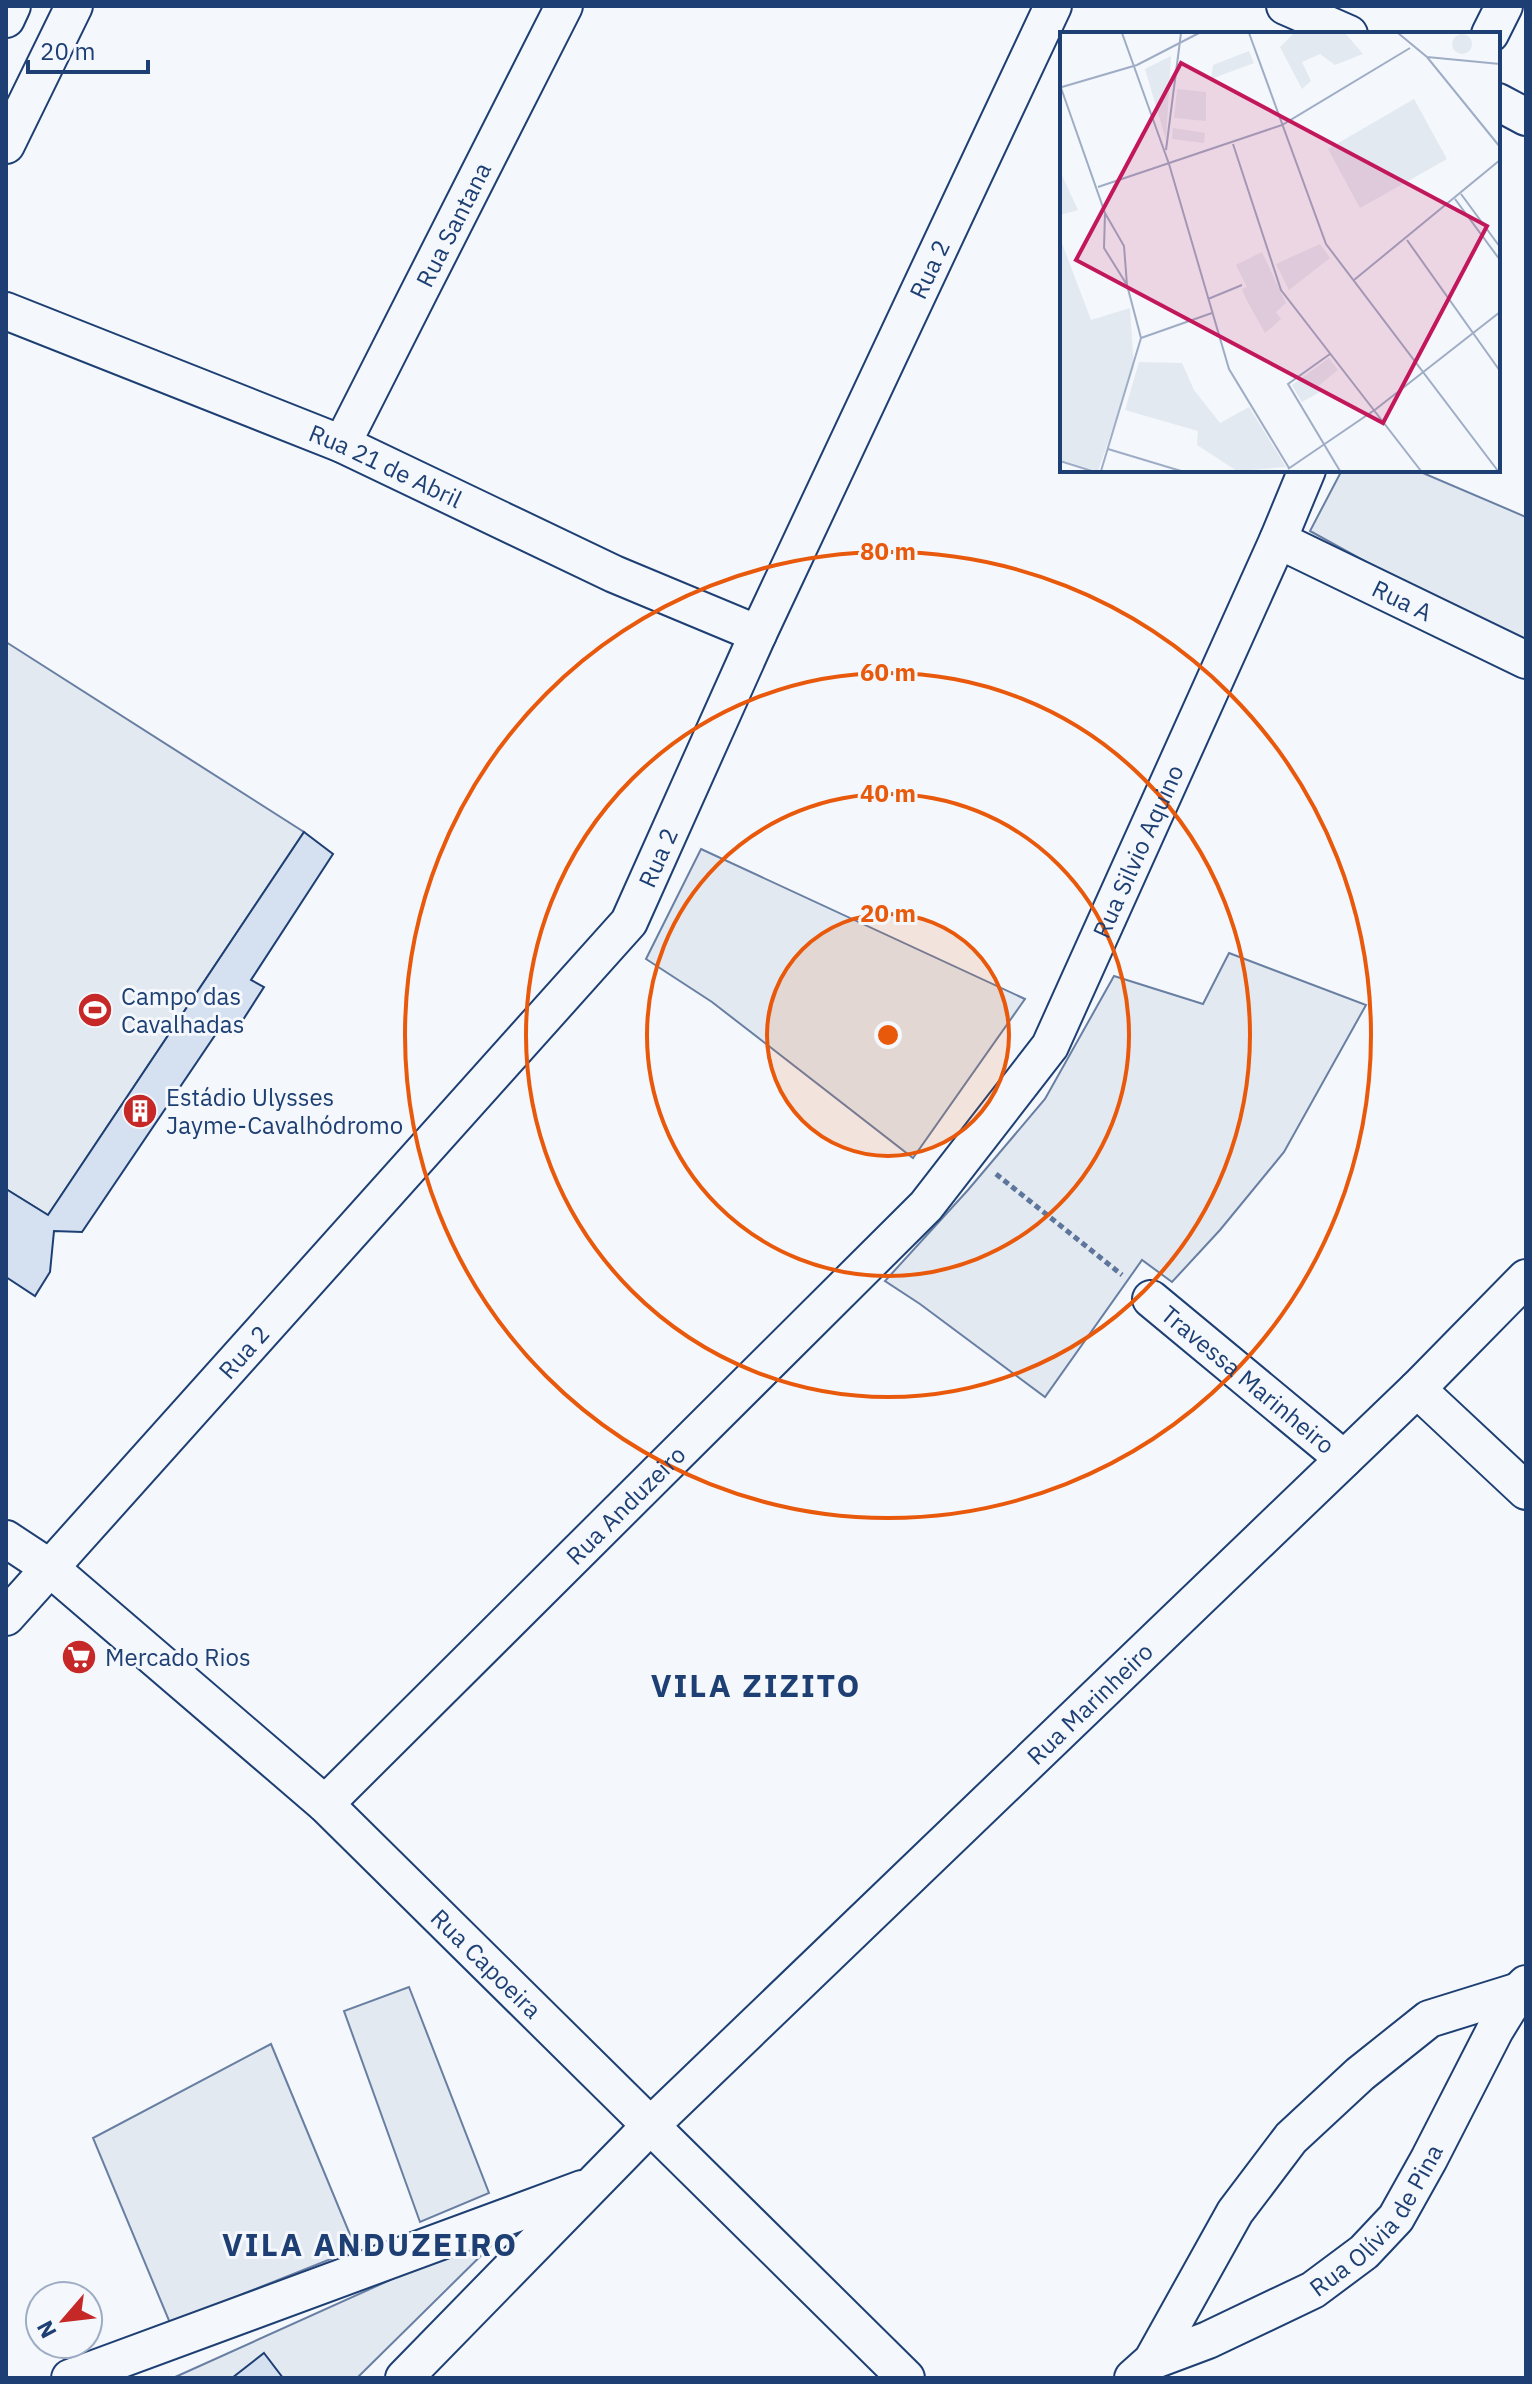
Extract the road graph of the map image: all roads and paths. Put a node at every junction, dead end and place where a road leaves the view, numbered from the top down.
1 (12, 6) edge
2 (74, 6) edge
3 (564, 6) edge
4 (1053, 6) edge
5 (1285, 6) edge
6 (1504, 6) edge
7 (6, 19) edge
8 (1344, 32) edge
9 (1491, 32) edge
10 (1500, 103) edge
11 (1526, 117) edge
12 (6, 145) edge
13 (6, 311) edge
14 (342, 444) junction
15 (1306, 472) edge
16 (1278, 540) junction
17 (758, 634) junction
18 (1526, 660) edge
19 (968, 1151) junction
20 (926, 1206) joint
21 (1526, 1278) edge
22 (1151, 1299) joint
23 (1417, 1389) junction
24 (1344, 1459) junction
25 (1526, 1491) edge
26 (6, 1539) edge
27 (50, 1568) junction
28 (6, 1617) edge
29 (325, 1804) junction
30 (1522, 1987) edge
31 (651, 2125) junction
32 (591, 2186) junction
33 (1142, 2369) edge
34 (70, 2378) edge
35 (404, 2378) edge
36 (906, 2378) edge

1 - 7 street
2 - 12 street
3 - 14 street, Rua Santana
4 - 17 street, Rua 2
5 - 8 street
6 - 9 street
10 - 11 street
13 - 14 street, Rua 21 de Abril
14 - 17 street, Rua 21 de Abril
15 - 16 street, Rua Silvio Aquino
16 - 18 street, Rua A
16 - 19 street, Rua Silvio Aquino
17 - 27 street, Rua 2
19 - 20 street, Rua Silvio Aquino
19 - 22 path
20 - 29 street, Rua Anduzeiro
21 - 23 street, Rua Marinheiro
22 - 24 street, Travessa Marinheiro
23 - 24 street, Rua Marinheiro
23 - 25 street
24 - 31 street, Rua Marinheiro
26 - 27 street, Rua Capoeira
27 - 28 street, Rua 2
27 - 29 street, Rua Capoeira
29 - 31 street, Rua Capoeira
30 - 33 street, Rua Olívia de Pina
30 - 33 street, Rua Olívia de Pina
31 - 32 street, Rua Marinheiro
31 - 36 street, Rua Capoeira
32 - 34 street
32 - 35 street, Rua Marinheiro

